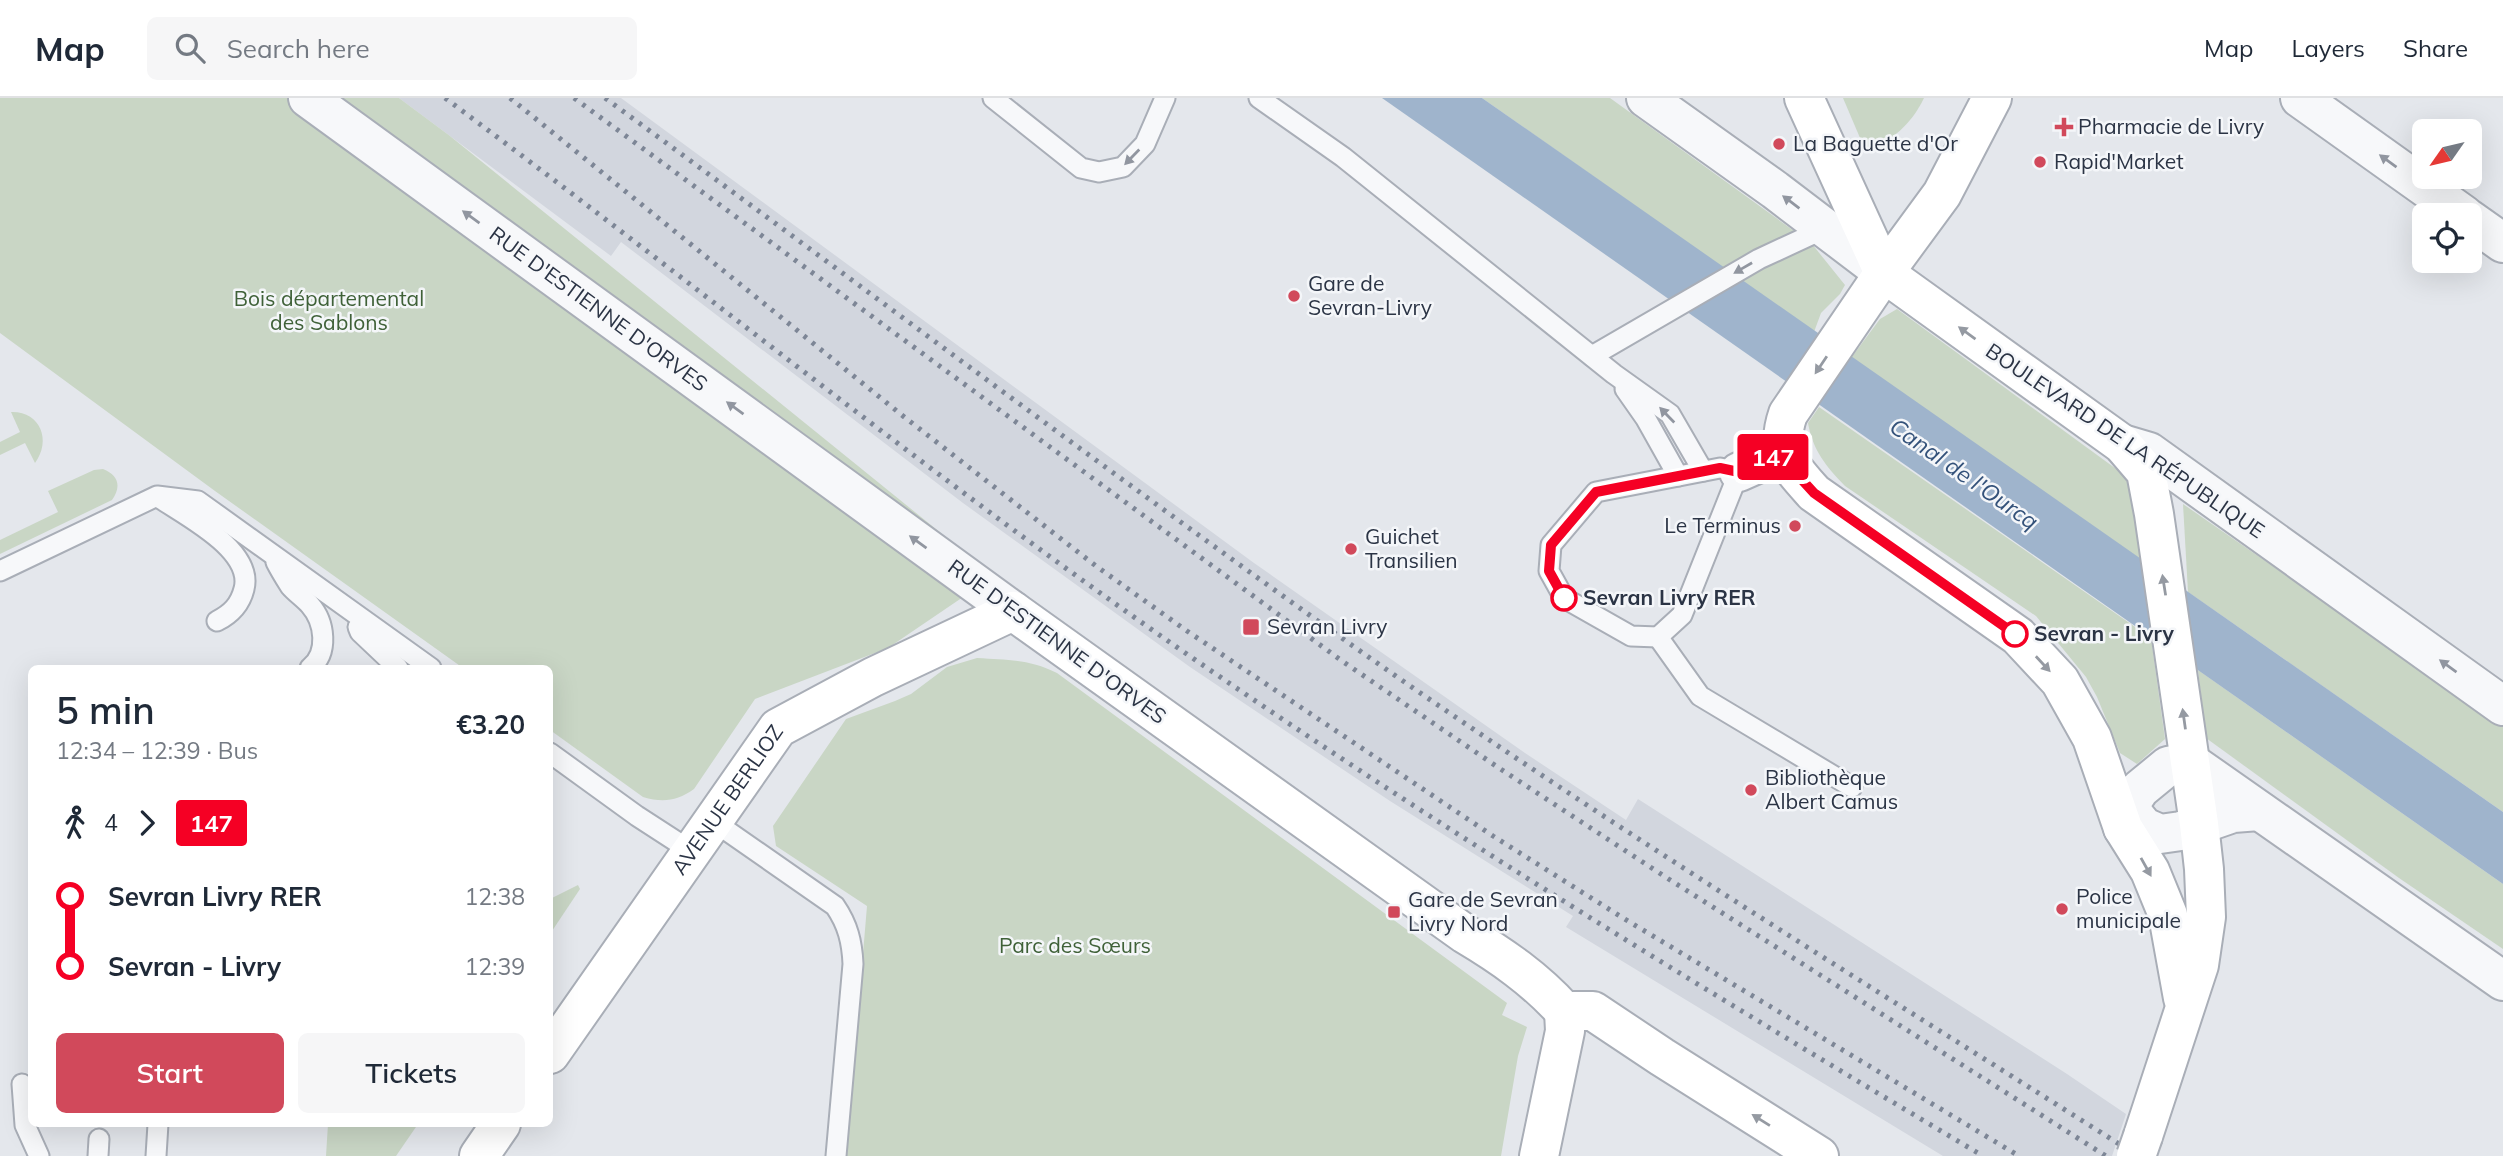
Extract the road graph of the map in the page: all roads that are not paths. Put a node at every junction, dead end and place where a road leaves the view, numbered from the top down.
1 (308, 98) edge
2 (993, 98) edge
3 (1165, 98) edge
4 (1259, 98) edge
5 (1646, 98) edge
6 (1804, 98) edge
7 (1992, 98) edge
8 (2300, 98) edge
9 (2447, 203) edge
10 (1826, 228) junction
11 (2482, 228) edge
12 (2503, 243) edge
13 (1884, 273) junction
14 (1592, 356) junction
15 (1614, 374) junction
16 (2122, 444) junction
17 (1784, 452) junction
18 (1721, 471) junction
19 (1678, 476) junction
20 (158, 496) junction
21 (269, 553) junction
22 (0, 571) edge
23 (350, 610) junction
24 (1013, 611) junction
25 (217, 621) dead end
26 (1658, 637) junction
27 (312, 665) edge
28 (395, 665) edge
29 (427, 665) edge
30 (2503, 706) edge
31 (553, 755) edge
32 (2190, 762) junction
33 (1852, 787) dead end
34 (2120, 806) junction
35 (2259, 811) junction
36 (713, 821) junction
37 (2199, 824) junction
38 (691, 851) junction
39 (2503, 981) edge
40 (2184, 1007) junction
41 (1564, 1011) junction
42 (553, 1050) edge
43 (22, 1084) dead end
44 (158, 1127) edge
45 (499, 1127) edge
46 (2140, 1146) edge
47 (39, 1156) edge
48 (156, 1156) edge
49 (479, 1156) edge
50 (836, 1156) edge
51 (1539, 1156) edge
52 (1819, 1156) edge

24 -> 1 street, RUE D'ESTIENNE D'ORVES
3 -> 2 lane
4 - 14 lane
10 -> 5 street
6 - 13 main road
7 - 13 main road
9 -> 8 street
10 - 13 street
10 -> 14 lane
11 - 12 street
16 -> 13 main road, BOULEVARD DE LA RÉPUBLIQUE
13 -> 17 main road
14 - 15 lane
18 -> 15 lane
15 - 19 lane
30 -> 16 street, BOULEVARD DE LA RÉPUBLIQUE
32 -> 16 main road
17 - 18 street
17 -> 34 main road
18 - 19 lane
18 - 26 lane
19 - 26 lane
20 - 21 lane
20 - 22 lane
20 - 25 lane
21 - 23 lane
21 - 27 lane
23 - 28 lane
23 - 29 lane
24 - 36 main road, AVENUE BERLIOZ
24 - 41 main road, RUE D'ESTIENNE D'ORVES
26 - 33 lane
31 - 38 lane
32 - 34 street
32 - 35 street
32 - 37 main road
34 - 37 street
34 -> 40 main road
35 - 37 street
35 - 39 street
36 - 38 main road, AVENUE BERLIOZ
36 - 50 lane
37 - 40 main road
38 - 42 main road, AVENUE BERLIOZ
40 - 46 main road
41 - 51 main road
52 -> 41 main road
43 - 47 lane
44 - 48 lane
45 - 49 main road

